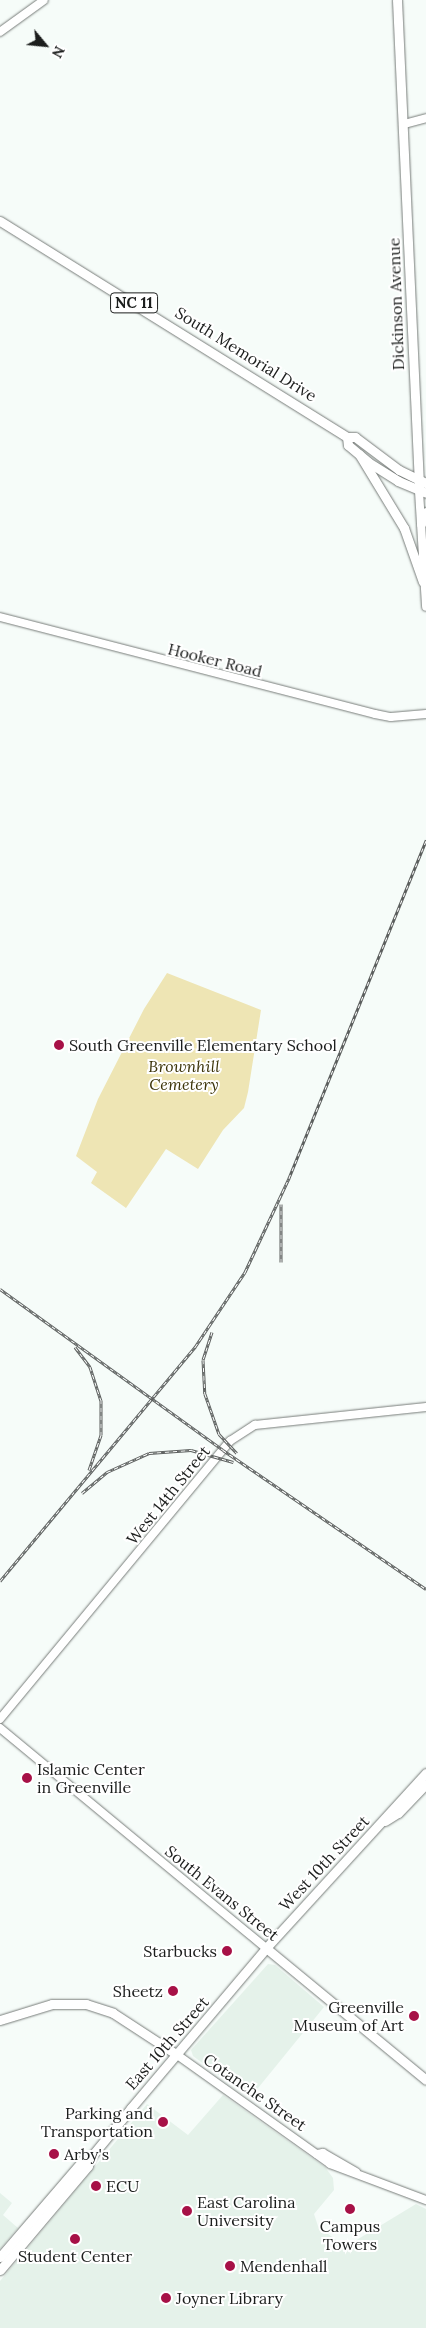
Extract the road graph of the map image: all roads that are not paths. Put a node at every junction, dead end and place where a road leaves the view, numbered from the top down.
1 (44, 0) edge
2 (397, 0) edge
3 (0, 32) edge
4 (426, 118) edge
5 (404, 124) junction
6 (0, 222) edge
7 (347, 437) junction
8 (359, 454) junction
9 (422, 481) edge
10 (422, 492) edge
11 (426, 512) edge
12 (421, 524) junction
13 (424, 582) junction
14 (426, 607) edge
15 (0, 617) edge
16 (426, 714) edge
17 (424, 1407) edge
18 (0, 1719) edge
19 (0, 1728) edge
20 (426, 1773) edge
21 (426, 1784) edge
22 (383, 1822) junction
23 (266, 1948) junction
24 (0, 2020) edge
25 (176, 2054) junction
26 (426, 2080) edge
27 (90, 2158) junction
28 (417, 2196) junction
29 (426, 2196) edge
30 (426, 2200) edge
31 (1, 2256) edge
32 (0, 2270) edge

1 - 3 main road
2 - 5 main road, Dickinson Avenue
4 - 5 main road
5 - 9 main road, Dickinson Avenue
6 - 7 main road, South Memorial Drive / NC 11
7 - 8 main road, South Memorial Drive / NC 11
7 - 9 main road, South Memorial Drive / NC 11
8 - 10 main road, South Memorial Drive / NC 11
8 - 13 main road
9 - 10 main road, Dickinson Avenue
10 - 12 main road, Dickinson Avenue
11 - 12 main road
12 - 13 main road, Dickinson Avenue
13 - 14 main road, Dickinson Avenue
15 - 16 main road, Hooker Road
17 - 18 main road, West 14th Street
19 - 23 main road, South Evans Street
20 - 22 main road, West 10th Street
21 - 22 main road, West 10th Street
22 - 23 main road, West 10th Street
23 - 25 main road, East 10th Street
23 - 26 main road, South Evans Street
24 - 25 main road
25 - 27 main road, East 10th Street
25 - 28 main road, Cotanche Street
27 - 31 main road, East 10th Street
27 - 32 main road, East 10th Street
28 - 29 main road
28 - 30 main road, Cotanche Street

